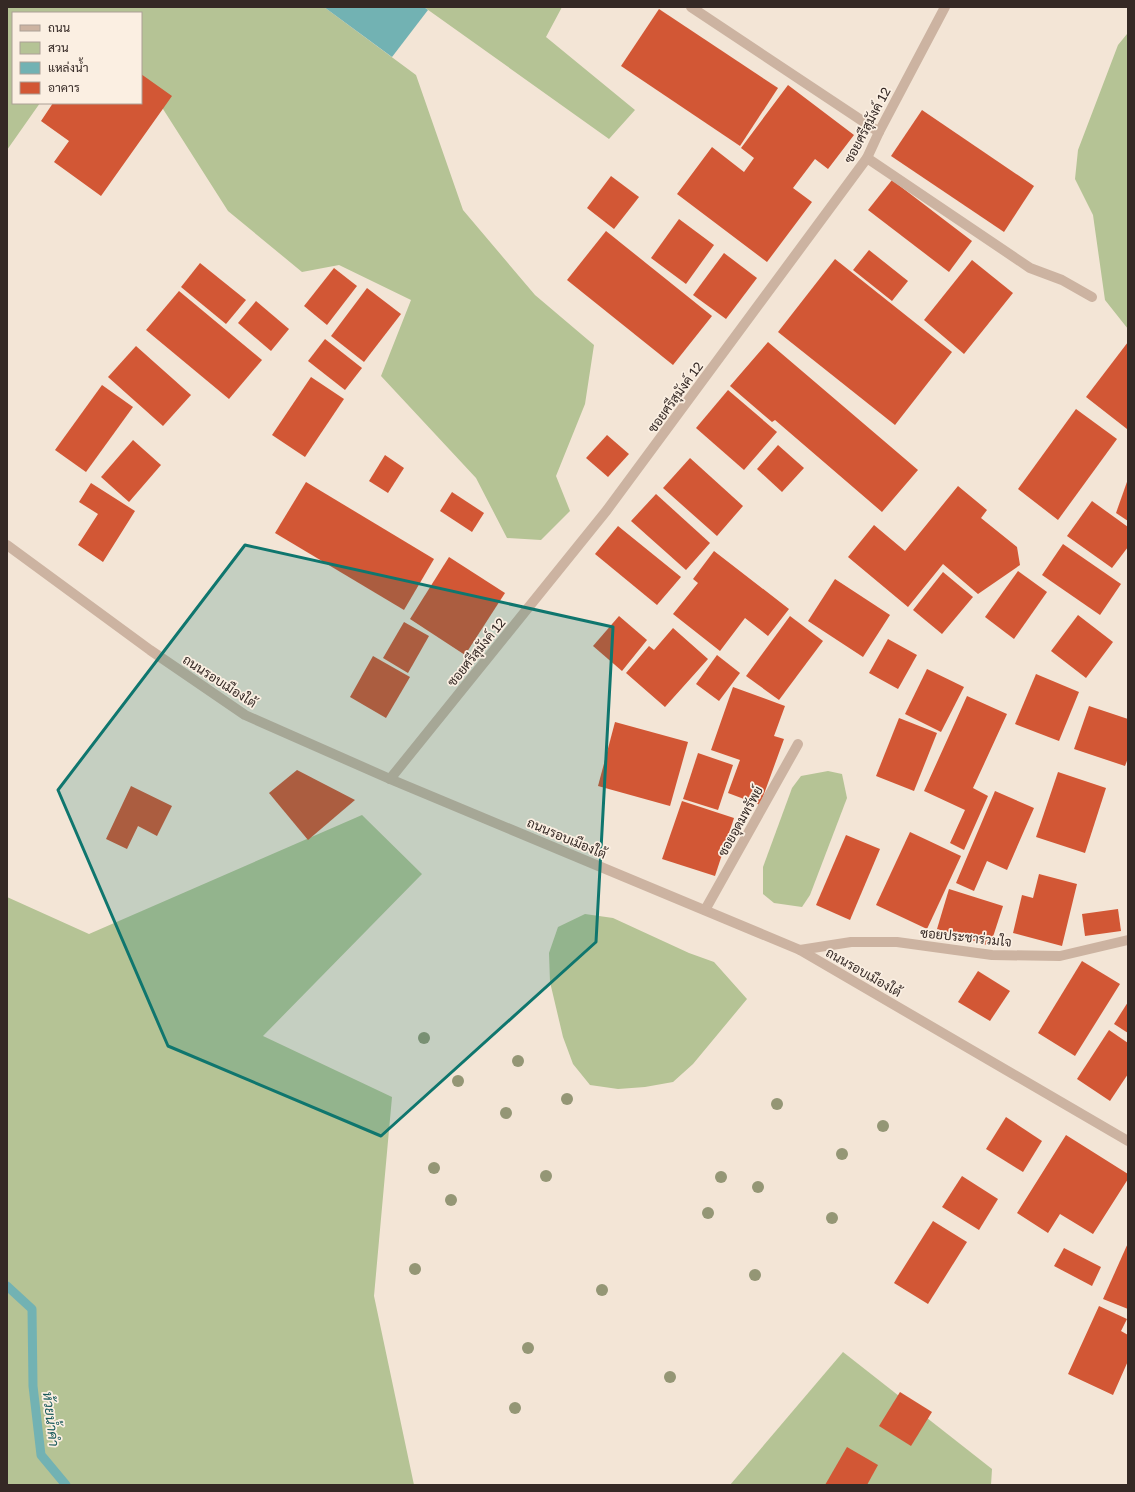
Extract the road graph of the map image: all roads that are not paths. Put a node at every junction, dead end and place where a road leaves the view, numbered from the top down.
1 (690, 7) edge
2 (945, 7) edge
3 (879, 132) junction
4 (867, 158) junction
5 (1092, 297) dead end
6 (7, 545) edge
7 (798, 744) dead end
8 (390, 779) junction
9 (705, 910) junction
10 (1128, 940) edge
11 (800, 950) junction
12 (1127, 1139) edge

1 - 3 street
2 - 3 street, ซอยศรีสุมังค์ 12
3 - 4 street, ซอยศรีสุมังค์ 12
4 - 5 street
4 - 8 street, ซอยศรีสุมังค์ 12
6 - 8 street, ถนนรอบเมืองใต้
7 - 9 street, ซอยอุดมทรัพย์
8 - 9 street, ถนนรอบเมืองใต้
9 - 11 street, ถนนรอบเมืองใต้
10 - 11 street, ซอยประชาร่วมใจ
11 - 12 street, ถนนรอบเมืองใต้

